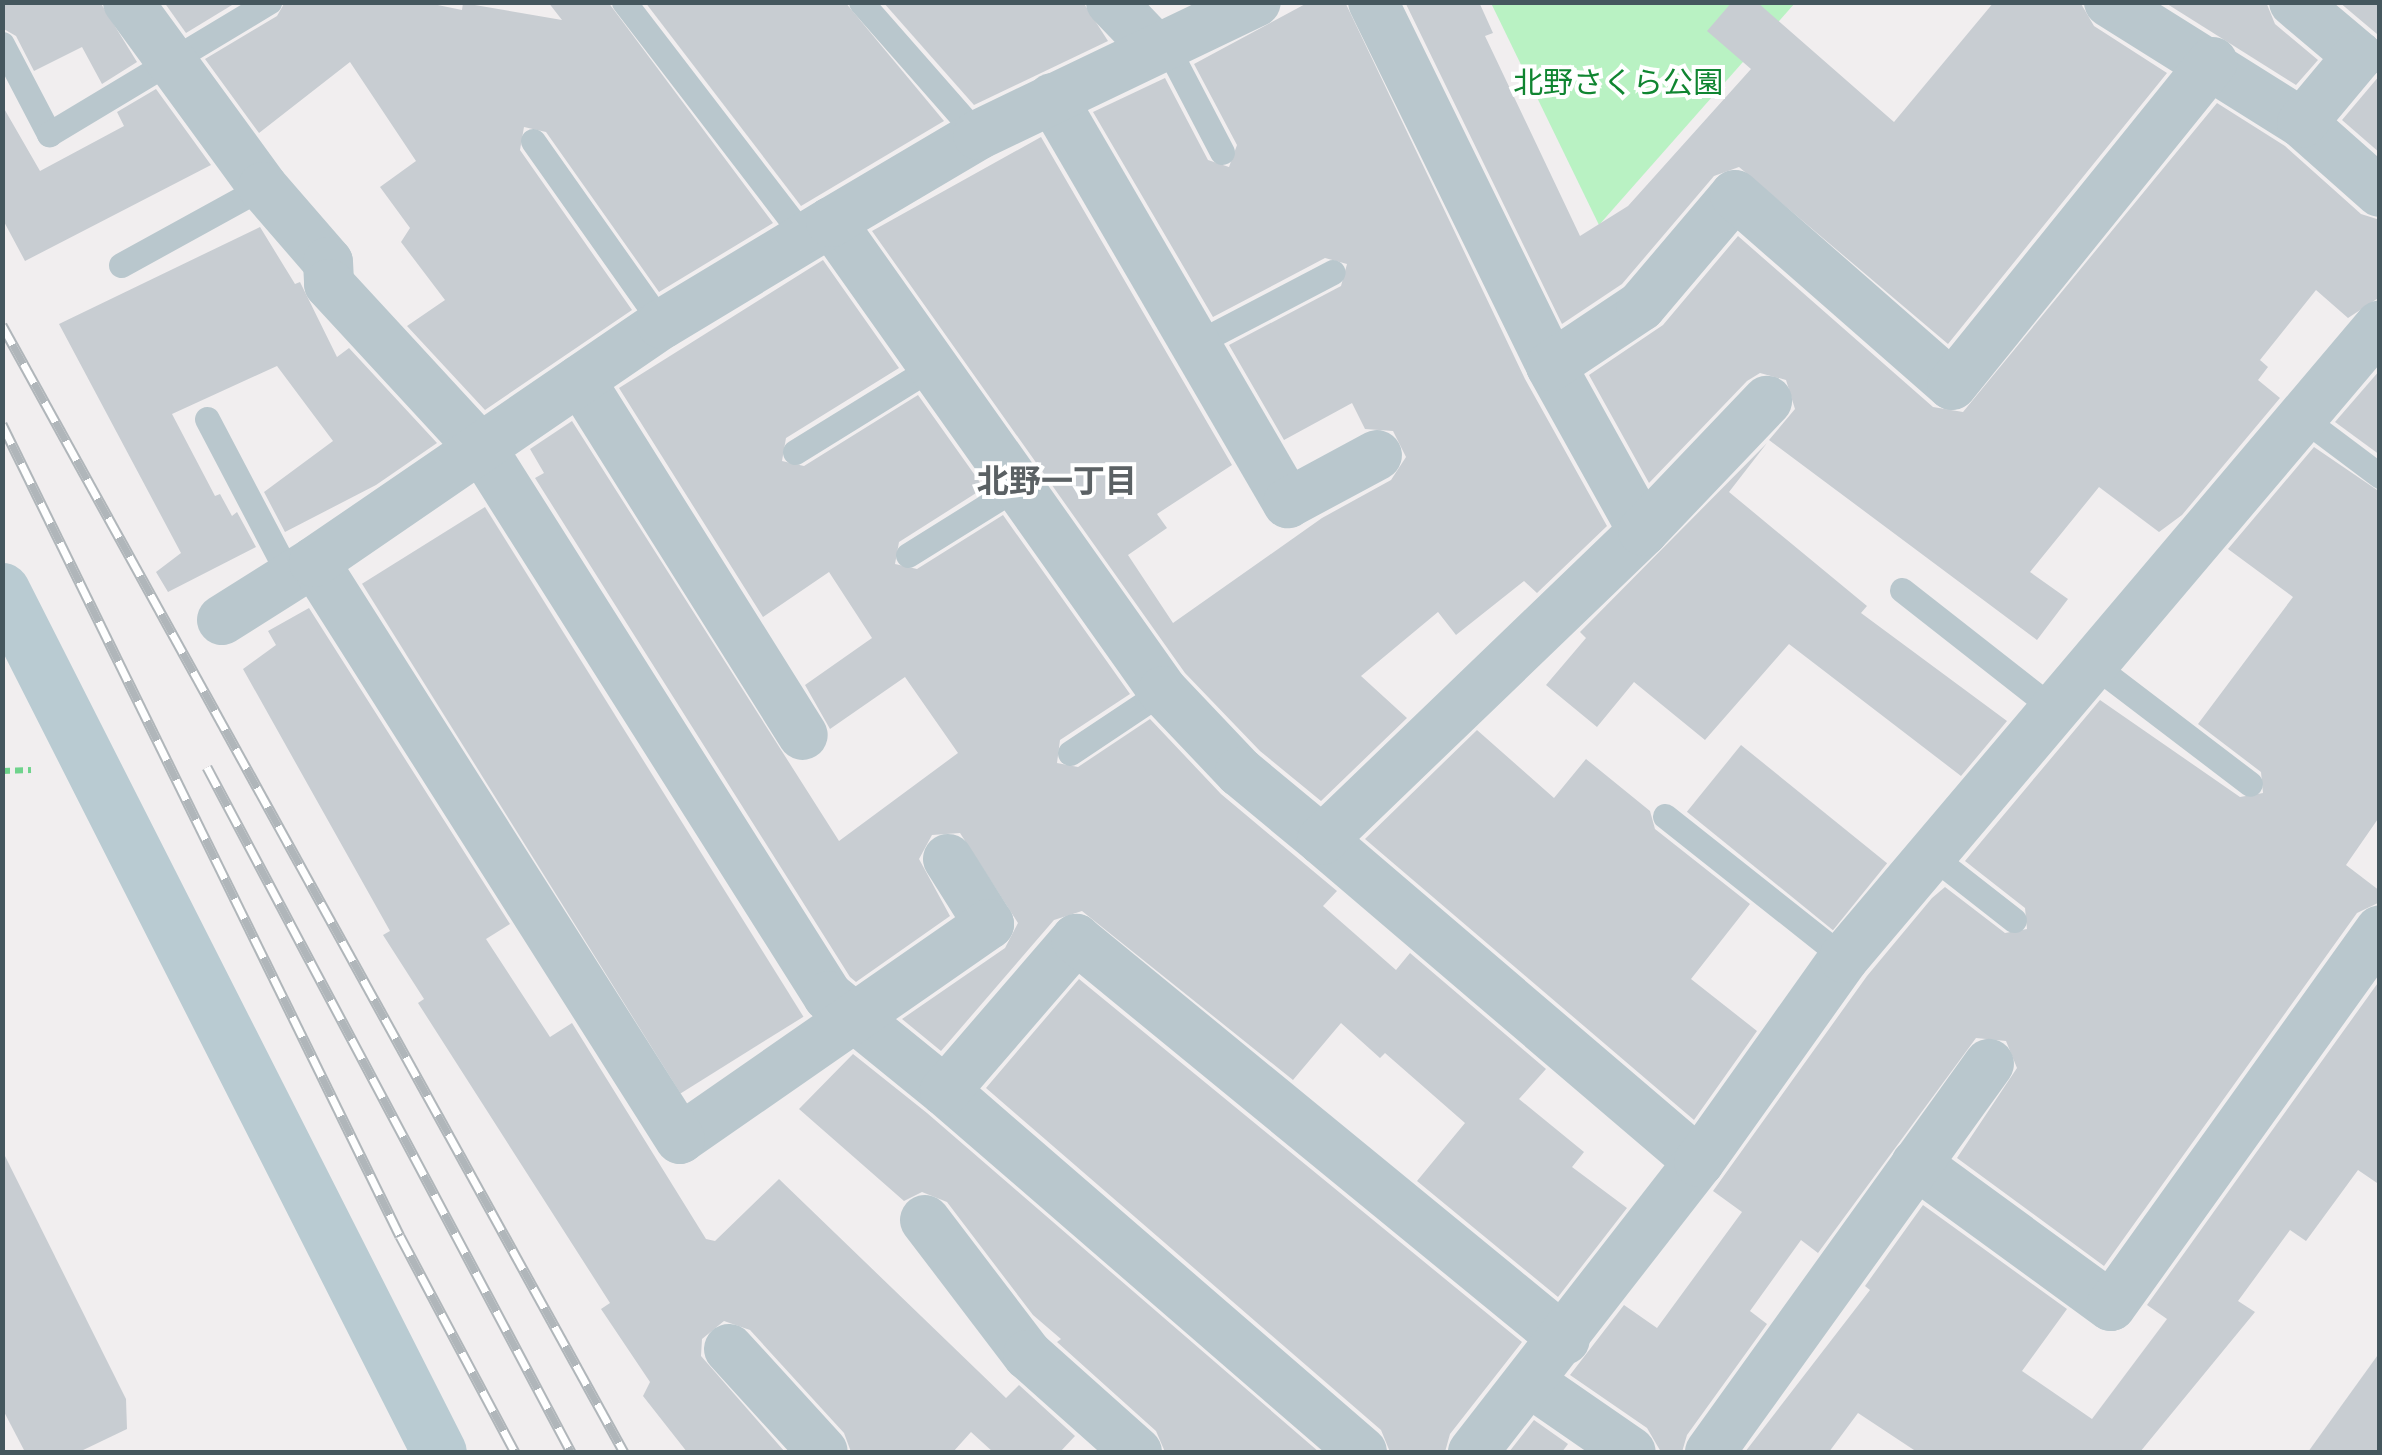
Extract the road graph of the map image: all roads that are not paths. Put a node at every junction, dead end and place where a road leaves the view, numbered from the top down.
1 (128, 2) edge
2 (269, 2) edge
3 (624, 2) edge
4 (862, 2) edge
5 (1111, 2) edge
6 (1256, 2) edge
7 (1374, 2) edge
8 (2108, 2) edge
9 (2294, 2) edge
10 (2, 44) edge
11 (1160, 45) junction
12 (2213, 62) junction
13 (172, 64) junction
14 (1052, 98) junction
15 (2302, 123) junction
16 (978, 135) junction
17 (533, 142) dead end
18 (1222, 152) dead end
19 (263, 187) junction
20 (2380, 192) edge
21 (818, 230) junction
22 (121, 265) dead end
23 (1334, 272) dead end
24 (662, 324) junction
25 (2380, 325) edge
26 (1197, 343) junction
27 (1551, 366) junction
28 (932, 368) junction
29 (580, 380) junction
30 (1767, 401) dead end
31 (207, 419) dead end
32 (2304, 419) junction
33 (484, 452) junction
34 (795, 452) dead end
35 (1377, 456) dead end
36 (2380, 476) edge
37 (1014, 489) junction
38 (1643, 531) junction
39 (908, 555) dead end
40 (302, 570) junction
41 (2, 590) edge
42 (1902, 590) dead end
43 (222, 620) dead end
44 (2094, 665) junction
45 (1163, 691) junction
46 (2055, 710) junction
47 (803, 736) dead end
48 (1070, 753) dead end
49 (2250, 784) dead end
50 (1665, 816) dead end
51 (1322, 840) junction
52 (1932, 856) junction
53 (948, 858) dead end
54 (2014, 920) dead end
55 (2380, 930) edge
56 (1844, 958) junction
57 (856, 1018) junction
58 (1989, 1064) dead end
59 (946, 1092) junction
60 (1700, 1162) junction
61 (1916, 1164) junction
62 (925, 1220) dead end
63 (1565, 1340) junction
64 (729, 1349) dead end
65 (1532, 1383) junction
66 (439, 1452) edge
67 (823, 1452) edge
68 (1137, 1452) edge
69 (1362, 1452) edge
70 (1473, 1452) edge
71 (1631, 1452) edge
72 (1710, 1452) edge

1 - 13 street
2 - 13 lane
3 - 21 lane
4 - 16 lane
5 - 11 street
6 - 11 street
7 - 27 street
8 - 12 street
9 - 15 street
10 - 13 lane
11 - 14 street
11 - 18 lane
12 - 15 street
12 - 27 street
13 - 19 street
14 - 16 street
14 - 26 street
15 - 20 street
16 - 21 street
17 - 24 lane
19 - 22 lane
19 - 33 street
21 - 24 street
21 - 28 street
23 - 26 lane
24 - 29 street
25 - 32 street
26 - 35 street
27 - 38 street
28 - 34 lane
28 - 37 street
29 - 33 street
29 - 47 street
30 - 38 street
31 - 40 lane
32 - 36 lane
32 - 44 street
33 - 40 street
33 - 57 street
37 - 39 lane
37 - 45 street
38 - 51 street
40 - 43 street
40 - 57 street
41 - 66 street
42 - 46 lane
44 - 46 street
44 - 49 lane
45 - 48 lane
45 - 51 street
46 - 52 street
50 - 56 lane
51 - 60 street
52 - 54 lane
52 - 56 street
53 - 57 street
55 - 61 street
56 - 60 street
57 - 59 street
58 - 61 street
59 - 63 street
59 - 69 street
60 - 63 street
61 - 72 street
62 - 68 street
63 - 65 street
64 - 67 street
65 - 70 street
65 - 71 street

